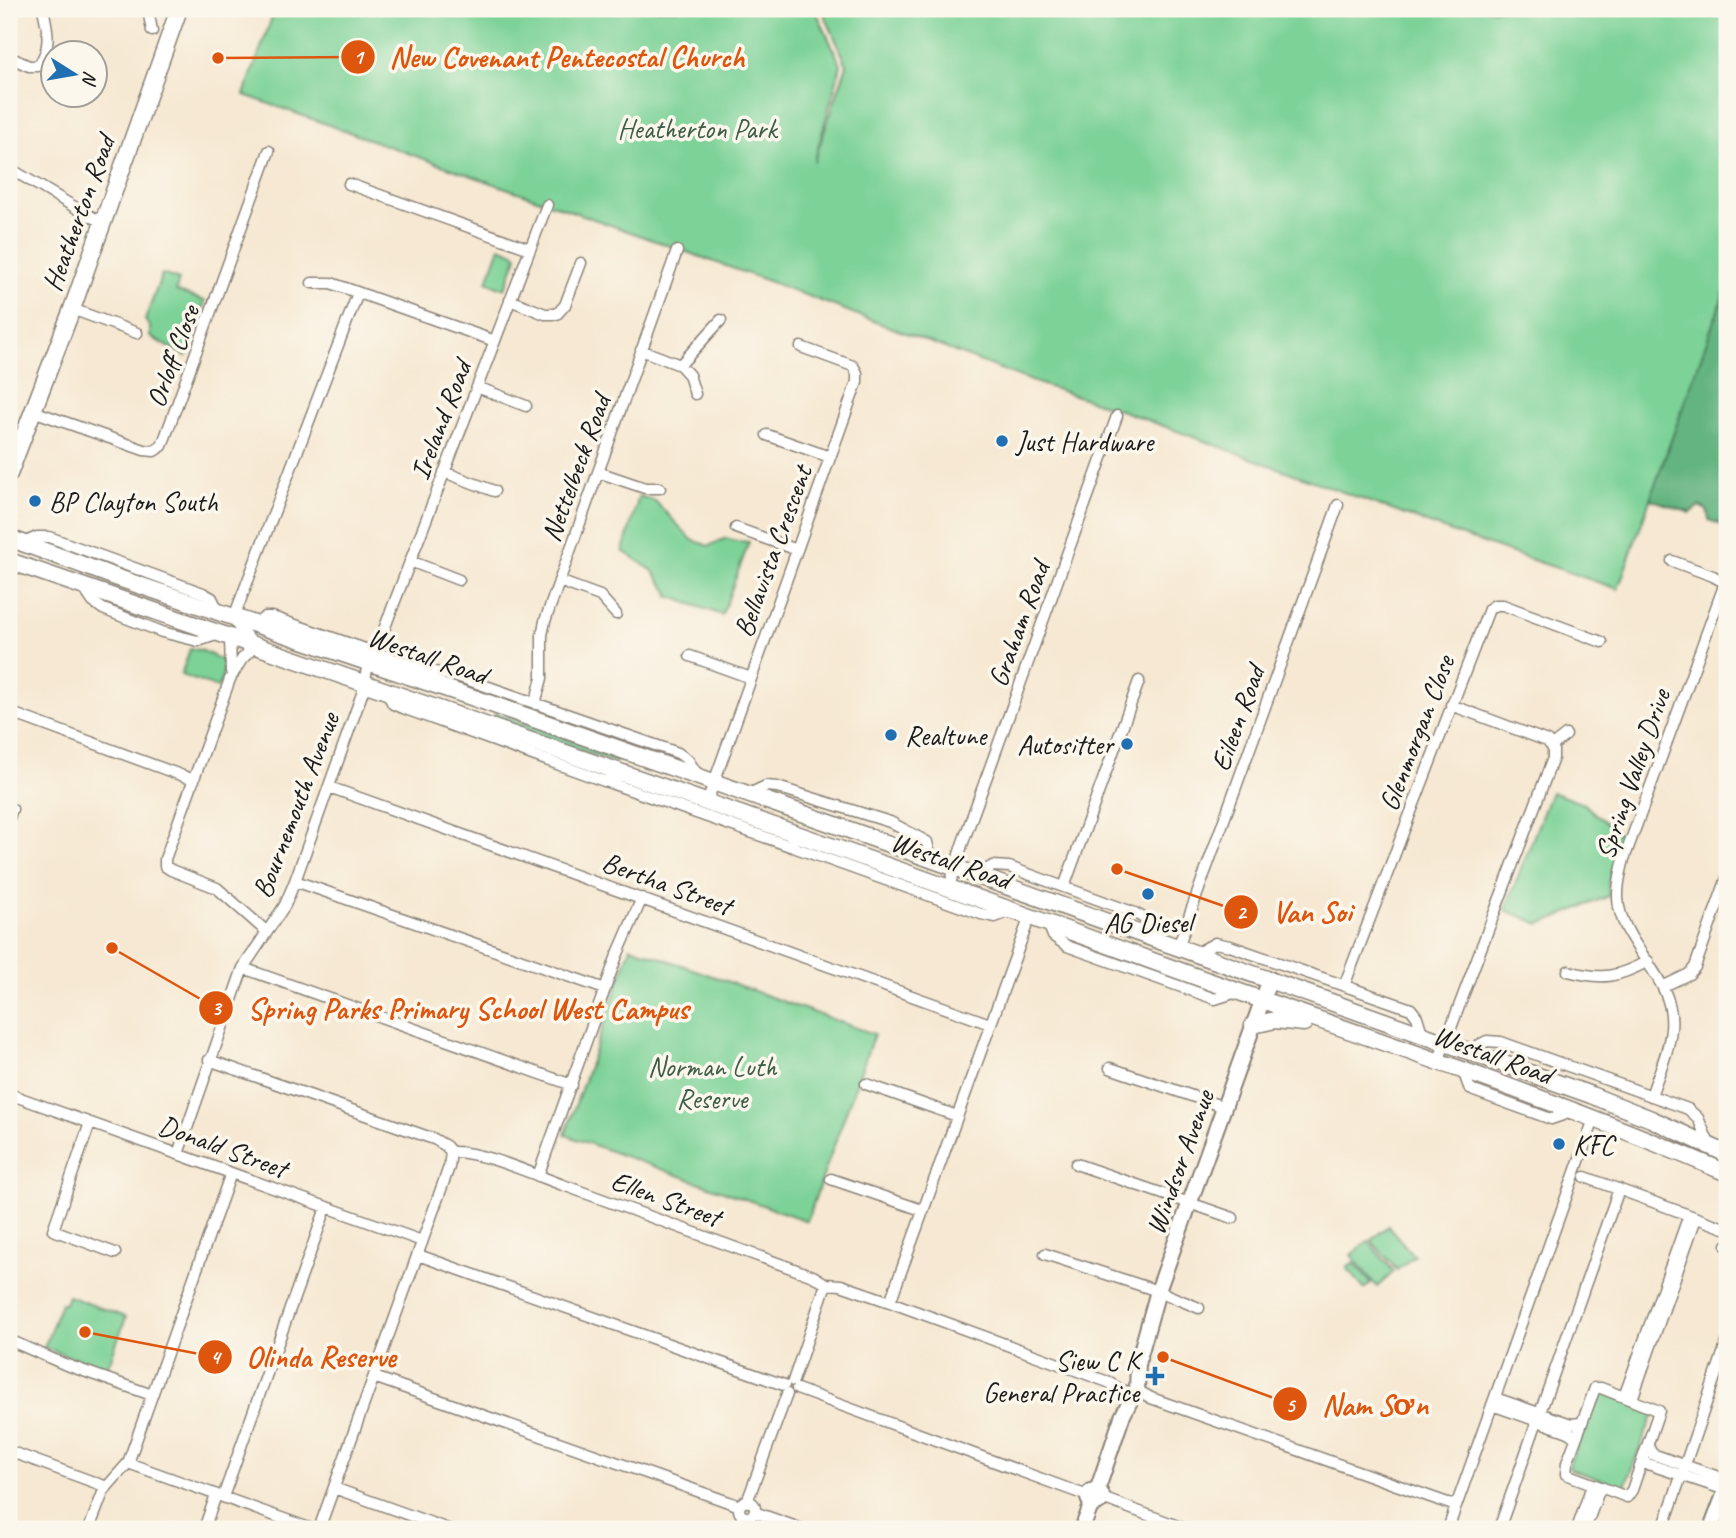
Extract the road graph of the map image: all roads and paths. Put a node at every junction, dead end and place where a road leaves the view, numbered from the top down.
1 (43, 9) edge
2 (148, 9) edge
3 (179, 9) edge
4 (152, 30) dead end
5 (9, 57) edge
6 (269, 151) dead end
7 (9, 168) edge
8 (349, 184) dead end
9 (547, 205) dead end
10 (103, 222) junction
11 (530, 249) junction
12 (677, 251) dead end
13 (581, 263) dead end
14 (312, 283) dead end
15 (358, 293) junction
16 (510, 300) junction
17 (72, 309) junction
18 (721, 320) dead end
19 (137, 333) dead end
20 (495, 341) junction
21 (802, 347) dead end
22 (641, 351) junction
23 (680, 365) junction
24 (477, 387) junction
25 (695, 394) dead end
26 (526, 406) dead end
27 (33, 411) junction
28 (1117, 416) dead end
29 (767, 435) dead end
30 (830, 457) junction
31 (598, 471) junction
32 (444, 472) junction
33 (9, 474) edge
34 (660, 488) dead end
35 (494, 491) dead end
36 (1338, 505) dead end
37 (9, 523) edge
38 (736, 528) dead end
39 (16, 540) edge
40 (797, 550) junction
41 (9, 561) edge
42 (410, 561) junction
43 (1672, 561) dead end
44 (9, 572) edge
45 (40, 572) junction
46 (459, 580) dead end
47 (559, 581) junction
48 (1726, 584) edge
49 (616, 614) dead end
50 (235, 618) junction
51 (224, 636) junction
52 (1602, 642) dead end
53 (256, 646) junction
54 (690, 656) dead end
55 (372, 658) junction
56 (230, 678) junction
57 (751, 678) junction
58 (1139, 681) dead end
59 (366, 683) junction
60 (386, 690) junction
61 (535, 704) junction
62 (1451, 705) junction
63 (9, 712) edge
64 (568, 715) junction
65 (1566, 735) dead end
66 (584, 737) junction
67 (1552, 746) junction
68 (629, 775) junction
69 (706, 779) junction
70 (194, 780) junction
71 (604, 781) junction
72 (329, 786) junction
73 (748, 794) junction
74 (707, 802) junction
75 (770, 802) junction
76 (763, 821) junction
77 (792, 840) junction
78 (931, 859) junction
79 (956, 868) junction
80 (981, 872) junction
81 (1727, 878) edge
82 (295, 881) junction
83 (949, 887) junction
84 (1064, 887) junction
85 (642, 898) junction
86 (1014, 910) junction
87 (1030, 916) junction
88 (267, 932) junction
89 (1160, 940) junction
90 (1178, 947) junction
91 (1197, 953) junction
92 (1648, 961) junction
93 (243, 968) junction
94 (1297, 969) junction
95 (1568, 971) dead end
96 (1270, 979) junction
97 (1344, 986) junction
98 (1664, 986) junction
99 (605, 989) junction
100 (1316, 996) junction
101 (1262, 1000) junction
102 (990, 1024) junction
103 (1253, 1025) junction
104 (1334, 1026) junction
105 (1423, 1036) junction
106 (1445, 1043) junction
107 (1467, 1051) junction
108 (209, 1060) junction
109 (1438, 1062) junction
110 (1110, 1068) dead end
111 (1466, 1079) junction
112 (866, 1084) dead end
113 (572, 1085) junction
114 (9, 1094) edge
115 (1651, 1096) junction
116 (1224, 1107) junction
117 (1574, 1111) junction
118 (957, 1116) junction
119 (1594, 1119) junction
120 (90, 1123) junction
121 (1710, 1146) junction
122 (451, 1152) junction
123 (178, 1154) junction
124 (1727, 1154) edge
125 (1076, 1164) dead end
126 (231, 1173) junction
127 (1727, 1173) edge
128 (538, 1176) junction
129 (1585, 1177) dead end
130 (831, 1179) dead end
131 (1619, 1189) junction
132 (1190, 1203) junction
133 (327, 1208) junction
134 (922, 1210) junction
135 (1693, 1216) junction
136 (1233, 1218) dead end
137 (1727, 1229) edge
138 (422, 1241) junction
139 (115, 1253) dead end
140 (1045, 1254) dead end
141 (418, 1255) junction
142 (826, 1284) junction
143 (1158, 1292) junction
144 (890, 1301) junction
145 (1199, 1308) dead end
146 (9, 1340) edge
147 (1727, 1342) edge
148 (374, 1377) junction
149 (790, 1387) junction
150 (1130, 1390) junction
151 (152, 1395) junction
152 (1628, 1398) junction
153 (1494, 1401) junction
154 (1539, 1417) junction
155 (1581, 1423) junction
156 (1576, 1439) junction
157 (1648, 1446) junction
158 (9, 1451) edge
159 (1642, 1462) junction
160 (128, 1463) junction
161 (1684, 1470) junction
162 (1727, 1486) edge
163 (107, 1487) junction
164 (1596, 1487) junction
165 (334, 1488) junction
166 (219, 1496) junction
167 (1095, 1497) junction
168 (1456, 1507) junction
169 (743, 1508) junction
170 (89, 1529) edge
171 (204, 1529) edge
172 (312, 1529) edge
173 (319, 1529) edge
174 (449, 1529) edge
175 (738, 1529) edge
176 (802, 1529) edge
177 (1082, 1529) edge
178 (1185, 1529) edge
179 (1448, 1529) edge
180 (1499, 1529) edge
181 (1577, 1529) edge
182 (1585, 1529) edge
183 (1663, 1529) edge
184 (1712, 1529) edge

1 - 5 street
2 - 4 street
3 - 10 main road, Heatherton Road
6 - 27 street, Orloff Close
7 - 10 street
8 - 11 street
9 - 11 street, Ireland Road
10 - 17 main road, Heatherton Road
11 - 16 street, Ireland Road
12 - 22 street, Nettelbeck Road
13 - 16 street
14 - 15 street
15 - 20 street
15 - 50 street
16 - 20 street, Ireland Road
17 - 19 street
17 - 27 main road, Heatherton Road
18 - 23 street
20 - 24 street, Ireland Road
21 - 30 street, Bellavista Crescent
22 - 23 street
22 - 31 street, Nettelbeck Road
23 - 25 street
24 - 26 street
24 - 32 street, Ireland Road
27 - 33 main road, Heatherton Road
28 - 79 street, Graham Road
29 - 30 street
30 - 40 street, Bellavista Crescent
31 - 34 street
31 - 47 street, Nettelbeck Road
32 - 35 street
32 - 42 street, Ireland Road
36 - 90 street, Eileen Road
37 - 39 main road
38 - 40 street
39 - 50 main road, Westall Road
40 - 57 street, Bellavista Crescent
41 - 45 main road, Westall Road
42 - 46 street
42 - 55 street, Ireland Road
43 - 48 street
44 - 45 main road
45 - 51 main road, Westall Road
47 - 49 street
47 - 61 street, Nettelbeck Road
48 - 92 street, Spring Valley Drive
50 - 53 street
50 - 55 main road, Westall Road
51 - 53 main road, Westall Road
51 - 56 street
52 - 62 street, Glenmorgan Close
53 - 56 street
53 - 59 main road, Westall Road
54 - 57 street
55 - 59 street, Bournemouth Avenue
55 - 61 street, Westall Road
55 - 66 main road, Westall Road
56 - 70 street
57 - 69 street, Bellavista Crescent
58 - 84 street
59 - 60 main road, Westall Road
59 - 72 street, Bournemouth Avenue
60 - 68 main road, Westall Road
60 - 71 street, Westall Road
61 - 64 street, Westall Road
62 - 67 street
62 - 97 street, Glenmorgan Close
63 - 70 street
64 - 66 street
64 - 69 street, Westall Road
65 - 67 street
66 - 69 main road, Westall Road
67 - 106 street
68 - 71 street
68 - 74 main road, Westall Road
69 - 73 main road, Westall Road
69 - 74 street, Bellavista Crescent
70 - 88 street
71 - 77 street, Westall Road
72 - 82 street, Bournemouth Avenue
72 - 85 street, Bertha Street
73 - 75 main road, Westall Road
73 - 78 street, Westall Road
74 - 76 main road, Westall Road
75 - 76 main road
75 - 78 main road, Westall Road
76 - 77 main road, Westall Road
77 - 83 main road, Westall Road
77 - 86 street, Westall Road
78 - 79 main road, Westall Road
79 - 80 main road, Westall Road
79 - 83 street, Graham Road
80 - 84 street, Westall Road
80 - 89 main road, Westall Road
81 - 98 street
82 - 88 street, Bournemouth Avenue
82 - 99 street
83 - 86 main road, Westall Road
84 - 89 street, Westall Road
85 - 99 street
85 - 102 street, Bertha Street
86 - 87 main road, Westall Road
87 - 101 main road, Westall Road
87 - 102 street
88 - 93 street, Bournemouth Avenue
89 - 90 main road, Westall Road
90 - 91 main road, Westall Road
91 - 94 street, Westall Road
91 - 96 main road, Westall Road
92 - 95 street
92 - 98 street, Spring Valley Drive
93 - 108 street, Bournemouth Avenue
93 - 113 street
94 - 97 street, Westall Road
94 - 100 street
96 - 100 main road, Westall Road
96 - 101 street, Windsor Avenue
97 - 105 street, Westall Road
98 - 115 street, Spring Valley Drive
99 - 113 street
100 - 105 main road, Westall Road
101 - 103 street, Windsor Avenue
101 - 104 main road, Westall Road
102 - 118 street
103 - 104 main road
103 - 116 street, Windsor Avenue
104 - 109 main road, Westall Road
105 - 106 main road, Westall Road
106 - 107 main road, Westall Road
106 - 109 street
107 - 115 street, Westall Road
107 - 121 main road, Westall Road
108 - 122 street, Ellen Street
108 - 123 street, Bournemouth Avenue
109 - 111 main road, Westall Road
110 - 116 street
111 - 117 main road, Westall Road
111 - 117 street, Westall Road
112 - 118 street
113 - 128 street
114 - 120 street, Donald Street
115 - 121 street, Westall Road
116 - 132 street, Windsor Avenue
117 - 119 main road, Westall Road
118 - 134 street
119 - 127 main road, Westall Road
119 - 153 street
120 - 123 street, Donald Street
120 - 139 street
121 - 124 main road, Westall Road
122 - 128 street, Ellen Street
122 - 138 street
123 - 126 street, Donald Street
125 - 132 street
126 - 133 street, Donald Street
126 - 151 street
128 - 142 street, Ellen Street
129 - 131 street
130 - 134 street
131 - 135 street
131 - 154 street
132 - 136 street
132 - 143 street, Windsor Avenue
133 - 138 street, Donald Street
133 - 166 street
134 - 144 street
135 - 137 street
135 - 152 street
138 - 141 street
140 - 143 street
141 - 148 street
141 - 149 street
142 - 144 street, Ellen Street
142 - 149 street
143 - 145 street
143 - 150 street, Windsor Avenue
144 - 150 street, Ellen Street
146 - 151 street
147 - 161 street
148 - 165 street
148 - 169 street
149 - 167 street
149 - 169 street
150 - 167 street, Windsor Avenue
150 - 168 street, Ellen Street
151 - 160 street
152 - 155 street
152 - 157 street
153 - 154 street
153 - 168 street
154 - 155 street
154 - 156 street
154 - 180 street
155 - 156 street
156 - 164 street
157 - 159 street
157 - 161 street
158 - 163 street
159 - 161 street
159 - 164 street
160 - 163 street
160 - 166 street
161 - 162 street
161 - 183 street
162 - 184 street
163 - 170 street
164 - 181 street
164 - 182 street
165 - 173 street
165 - 174 street
166 - 171 street
166 - 172 street
167 - 177 street, Windsor Avenue
167 - 178 street
168 - 179 street
169 - 175 street
169 - 176 street

